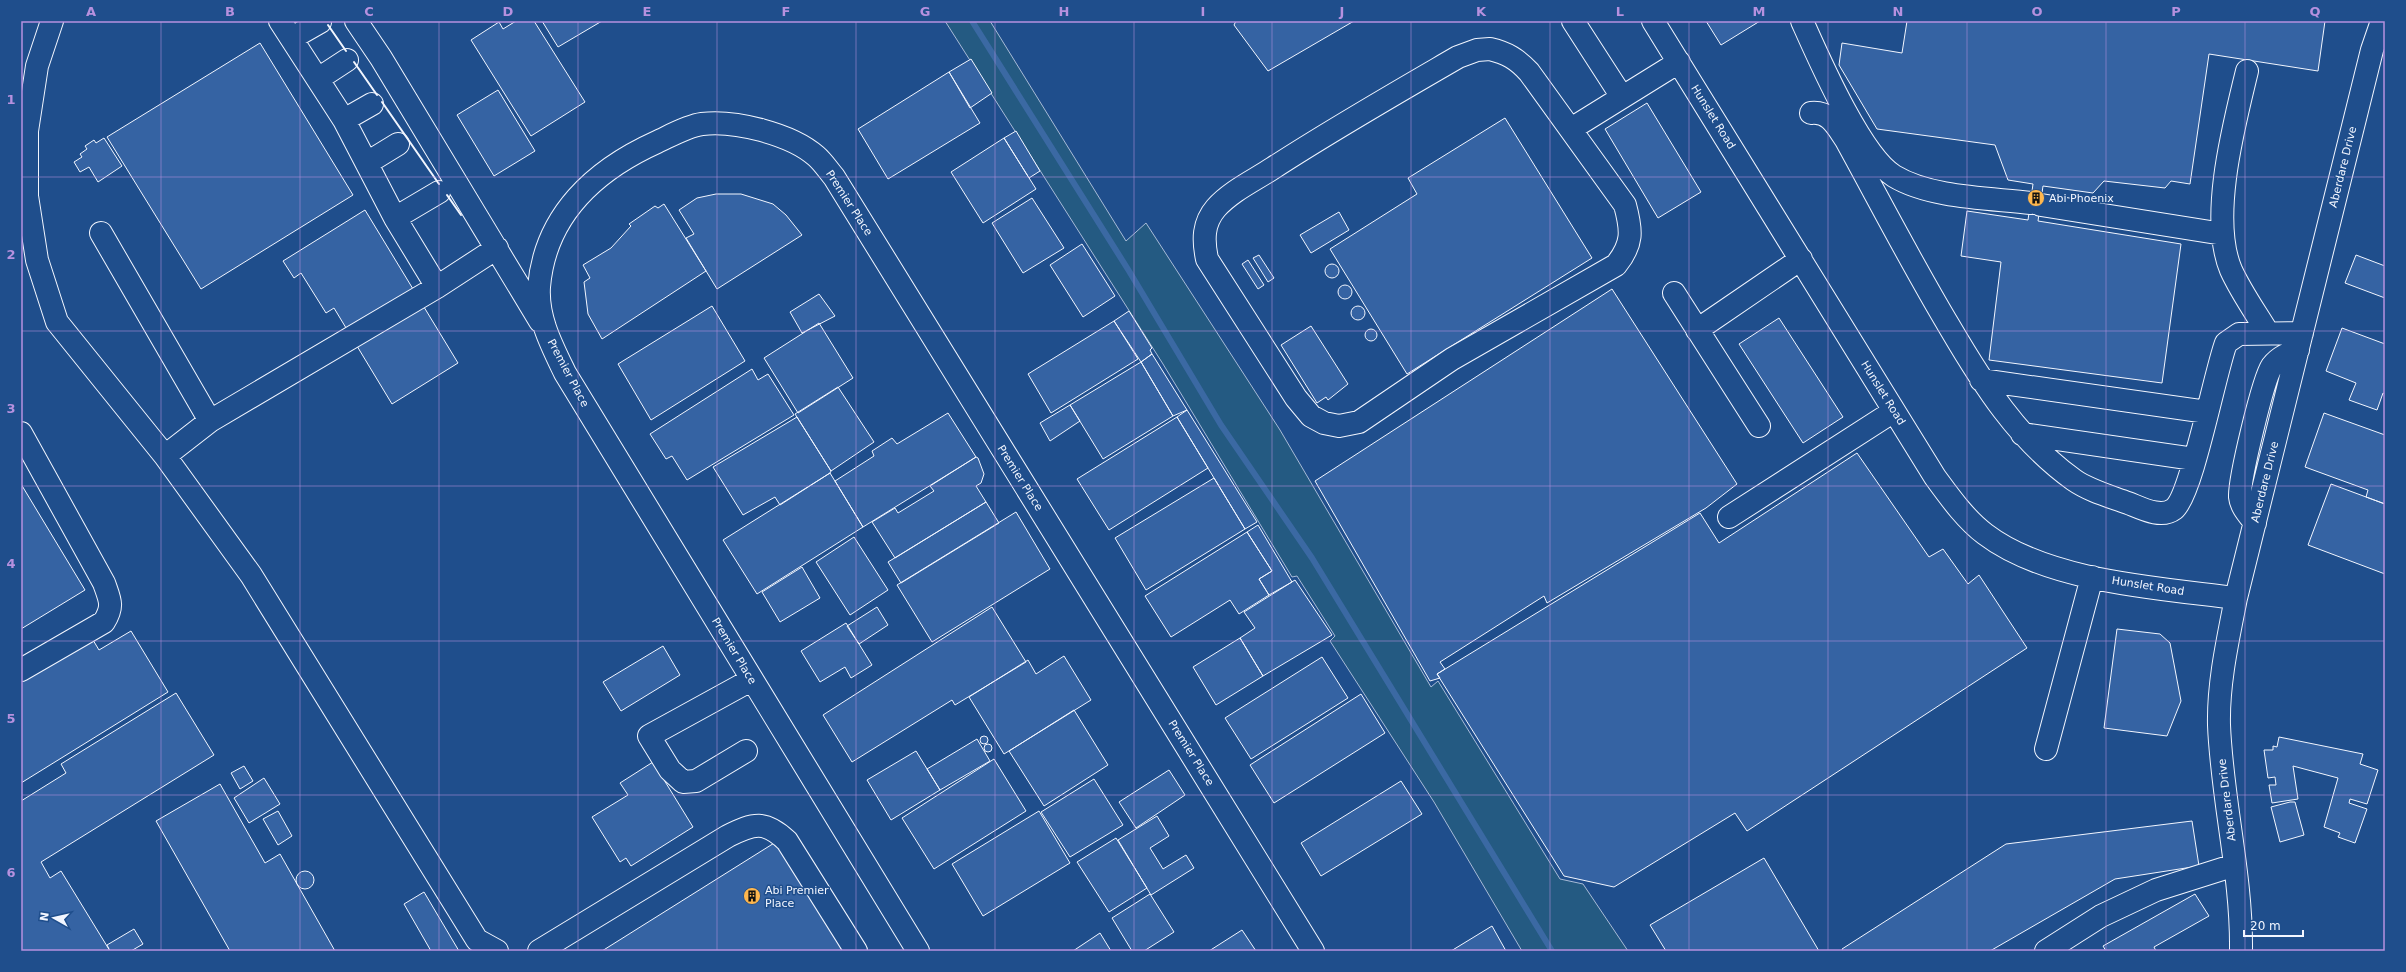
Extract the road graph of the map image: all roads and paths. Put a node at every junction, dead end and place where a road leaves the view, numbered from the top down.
1 (52, 21) edge
2 (280, 21) edge
3 (356, 21) edge
4 (1573, 21) edge
5 (1653, 21) edge
6 (1802, 21) edge
7 (2382, 21) edge
8 (320, 22) dead end
9 (292, 38) junction
10 (347, 60) dead end
11 (1679, 62) junction
12 (2247, 71) dead end
13 (318, 79) junction
14 (1622, 97) junction
15 (372, 104) dead end
16 (1811, 113) dead end
17 (344, 120) junction
18 (1571, 129) junction
19 (398, 144) dead end
20 (367, 162) junction
21 (439, 192) dead end
22 (395, 218) junction
23 (101, 233) dead end
24 (2223, 234) junction
25 (497, 248) junction
26 (1801, 259) junction
27 (437, 287) junction
28 (1674, 293) dead end
29 (544, 329) junction
30 (1697, 330) junction
31 (2268, 333) junction
32 (2300, 342) junction
33 (1981, 380) junction
34 (1894, 411) junction
35 (2207, 412) junction
36 (210, 421) junction
37 (1759, 426) dead end
38 (21, 433) edge
39 (2022, 434) junction
40 (165, 456) junction
41 (2194, 459) junction
42 (1729, 517) dead end
43 (2092, 577) junction
44 (2236, 598) junction
45 (21, 670) edge
46 (751, 680) junction
47 (2046, 749) dead end
48 (746, 751) dead end
49 (2235, 865) junction
50 (497, 951) edge
51 (539, 951) edge
52 (856, 951) edge
53 (918, 951) edge
54 (1313, 951) edge
55 (2046, 951) edge
56 (2241, 951) edge

1 - 40 street
2 - 9 street
3 - 25 street
4 - 14 street
5 - 11 street, Hunslet Road
6 - 24 street
7 - 32 street, Aberdare Drive
8 - 9 street
9 - 13 street
10 - 13 street
11 - 14 street
11 - 26 street, Hunslet Road
12 - 24 street
13 - 17 street
14 - 18 street
15 - 17 street
16 - 33 street
17 - 20 street
18 - 18 street
19 - 20 street
20 - 22 street
21 - 22 street
22 - 27 street
23 - 36 street
24 - 31 street
25 - 27 street
25 - 29 street
26 - 30 street
26 - 34 street, Hunslet Road
27 - 36 street
28 - 30 street
29 - 46 street, Premier Place
29 - 54 street, Premier Place
30 - 37 street
31 - 32 street
31 - 35 street
32 - 44 street, Aberdare Drive
33 - 35 street
33 - 39 street
34 - 42 street
34 - 43 street, Hunslet Road
35 - 41 street
36 - 40 street
38 - 45 street
39 - 41 street
39 - 41 street
40 - 50 street
43 - 44 street, Hunslet Road
43 - 47 street
44 - 49 street, Aberdare Drive
46 - 48 street
46 - 53 street, Premier Place
49 - 55 street
49 - 56 street, Aberdare Drive
51 - 52 street

